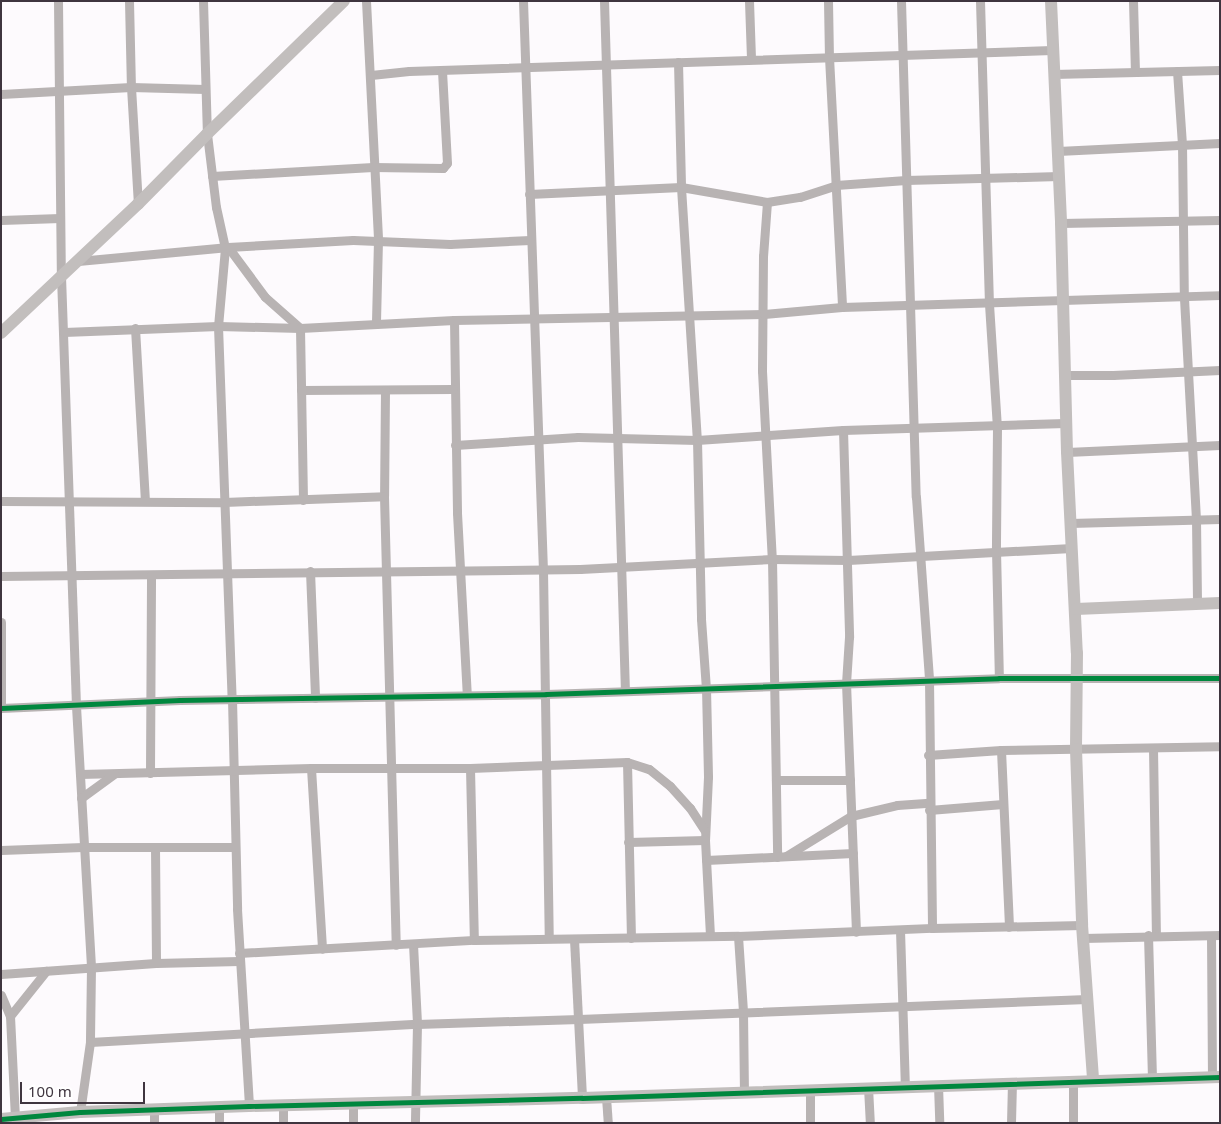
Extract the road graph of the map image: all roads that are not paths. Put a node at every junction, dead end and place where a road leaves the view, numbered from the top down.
1 (58, 1) edge
2 (129, 1) edge
3 (203, 1) edge
4 (344, 1) edge
5 (366, 1) edge
6 (523, 1) edge
7 (604, 1) edge
8 (749, 1) edge
9 (828, 1) edge
10 (901, 1) edge
11 (980, 1) edge
12 (1051, 1) edge
13 (1133, 1) edge
14 (1052, 50) junction
15 (981, 52) junction
16 (902, 54) junction
17 (828, 57) junction
18 (751, 60) junction
19 (678, 62) junction
20 (604, 64) junction
21 (525, 68) junction
22 (442, 70) junction
23 (1220, 70) edge
24 (1177, 71) junction
25 (1135, 72) junction
26 (1053, 74) junction
27 (371, 75) junction
28 (131, 88) junction
29 (206, 89) junction
30 (59, 91) junction
31 (1, 94) edge
32 (207, 134) junction
33 (1220, 142) edge
34 (1182, 144) junction
35 (1058, 151) junction
36 (373, 167) junction
37 (212, 176) junction
38 (1059, 176) junction
39 (987, 178) junction
40 (906, 180) junction
41 (836, 185) junction
42 (680, 187) junction
43 (610, 190) junction
44 (529, 194) junction
45 (767, 202) junction
46 (138, 204) junction
47 (60, 218) junction
48 (1, 220) edge
49 (1184, 220) junction
50 (1220, 220) edge
51 (1061, 223) junction
52 (378, 240) junction
53 (530, 240) junction
54 (226, 248) junction
55 (78, 261) junction
56 (61, 276) junction
57 (1220, 295) edge
58 (1184, 298) junction
59 (1061, 300) junction
60 (910, 304) junction
61 (989, 304) junction
62 (842, 307) junction
63 (688, 314) junction
64 (764, 314) junction
65 (533, 318) junction
66 (613, 318) junction
67 (454, 320) junction
68 (376, 324) junction
69 (218, 326) junction
70 (135, 328) junction
71 (300, 328) junction
72 (1, 332) edge
73 (64, 332) junction
74 (1220, 370) edge
75 (1189, 371) junction
76 (1064, 375) junction
77 (454, 389) junction
78 (301, 390) junction
79 (385, 390) junction
80 (1065, 423) junction
81 (997, 427) junction
82 (914, 428) junction
83 (843, 430) junction
84 (765, 436) junction
85 (617, 437) junction
86 (537, 439) junction
87 (697, 440) junction
88 (455, 445) junction
89 (1220, 445) edge
90 (1191, 446) junction
91 (1066, 452) junction
92 (384, 496) junction
93 (303, 500) junction
94 (1, 501) edge
95 (145, 501) junction
96 (69, 502) junction
97 (224, 502) junction
98 (1196, 519) junction
99 (1220, 519) edge
100 (1070, 523) junction
101 (1072, 548) junction
102 (996, 550) junction
103 (919, 556) junction
104 (772, 559) junction
105 (848, 560) junction
106 (702, 562) junction
107 (621, 568) junction
108 (386, 570) junction
109 (460, 570) junction
110 (542, 570) junction
111 (310, 571) junction
112 (72, 574) junction
113 (228, 574) junction
114 (151, 575) junction
115 (1, 576) edge
116 (1220, 603) edge
117 (1197, 604) junction
118 (1076, 609) junction
119 (1, 622) edge
120 (999, 678) junction
121 (1078, 678) junction
122 (1220, 678) edge
123 (929, 680) junction
124 (846, 683) junction
125 (776, 685) junction
126 (706, 688) junction
127 (625, 692) junction
128 (546, 694) junction
129 (390, 695) junction
130 (467, 695) junction
131 (314, 698) junction
132 (232, 699) junction
133 (151, 701) junction
134 (76, 706) junction
135 (1, 707) edge
136 (1220, 746) edge
137 (1153, 748) junction
138 (1076, 749) junction
139 (1001, 750) junction
140 (928, 755) junction
141 (627, 762) junction
142 (547, 766) junction
143 (311, 768) junction
144 (470, 768) junction
145 (392, 769) junction
146 (233, 770) junction
147 (150, 772) junction
148 (114, 773) junction
149 (80, 774) junction
150 (776, 780) junction
151 (850, 780) junction
152 (81, 798) junction
153 (1003, 804) junction
154 (929, 807) junction
155 (851, 816) junction
156 (705, 836) junction
157 (628, 842) junction
158 (83, 847) junction
159 (155, 847) junction
160 (234, 847) junction
161 (1, 850) edge
162 (853, 853) junction
163 (782, 856) junction
164 (706, 860) junction
165 (1009, 926) junction
166 (932, 928) junction
167 (900, 930) junction
168 (856, 932) junction
169 (1083, 932) junction
170 (1152, 935) junction
171 (1215, 935) edge
172 (710, 936) junction
173 (738, 936) junction
174 (549, 938) junction
175 (631, 938) junction
176 (474, 940) junction
177 (574, 940) junction
178 (413, 944) junction
179 (396, 945) junction
180 (322, 949) junction
181 (239, 957) junction
182 (156, 963) junction
183 (91, 967) junction
184 (46, 971) junction
185 (1, 974) edge
186 (1, 995) edge
187 (1087, 999) junction
188 (901, 1007) junction
189 (743, 1012) junction
190 (10, 1016) junction
191 (579, 1019) junction
192 (417, 1024) junction
193 (245, 1033) junction
194 (90, 1042) junction
195 (1216, 1077) edge
196 (1152, 1079) junction
197 (1072, 1080) junction
198 (1093, 1080) junction
199 (1012, 1082) junction
200 (938, 1085) junction
201 (905, 1086) junction
202 (868, 1088) junction
203 (810, 1090) junction
204 (744, 1092) junction
205 (606, 1097) junction
206 (582, 1098) junction
207 (416, 1102) junction
208 (283, 1105) junction
209 (353, 1105) junction
210 (249, 1106) junction
211 (219, 1108) junction
212 (80, 1112) junction
213 (154, 1116) edge
214 (14, 1118) junction
215 (1, 1119) edge
216 (219, 1123) edge
217 (283, 1123) edge
218 (352, 1123) edge
219 (414, 1123) edge
220 (608, 1123) edge
221 (810, 1123) edge
222 (870, 1123) edge
223 (940, 1123) edge
224 (1011, 1123) edge
225 (1074, 1123) edge

1 - 30 street
2 - 28 street
3 - 29 street
4 - 32 street
5 - 27 street
6 - 21 street
7 - 20 street
8 - 18 street
9 - 17 street
10 - 16 street
11 - 15 street
12 - 14 street
13 - 25 street
14 - 15 street
14 - 26 street
15 - 16 street
15 - 39 street
16 - 17 street
16 - 40 street
17 - 18 street
17 - 41 street
18 - 19 street
19 - 20 street
19 - 42 street
20 - 21 street
20 - 43 street
21 - 22 street
21 - 44 street
22 - 27 street
22 - 36 street
23 - 24 street
24 - 25 street
24 - 34 street
25 - 26 street
26 - 35 street
27 - 36 street
28 - 29 street
28 - 30 street
28 - 46 street
29 - 32 street
30 - 31 street
30 - 47 street
32 - 37 street
32 - 46 street
33 - 34 street
34 - 35 street
34 - 49 street
35 - 38 street
36 - 37 street
36 - 52 street
37 - 54 street
38 - 39 street
38 - 51 street
39 - 40 street
39 - 61 street
40 - 41 street
40 - 60 street
41 - 45 street
41 - 62 street
42 - 43 street
42 - 45 street
42 - 63 street
43 - 44 street
43 - 66 street
44 - 53 street
45 - 64 street
46 - 55 street
47 - 48 street
47 - 56 street
49 - 50 street
49 - 51 street
49 - 58 street
51 - 59 street
52 - 53 street
52 - 54 street
52 - 68 street
53 - 65 street
54 - 55 street
54 - 69 street
54 - 71 street
55 - 56 street
56 - 72 street
56 - 73 street
57 - 58 street
58 - 59 street
58 - 75 street
59 - 61 street
59 - 76 street
60 - 61 street
60 - 62 street
60 - 82 street
61 - 81 street
62 - 64 street
63 - 64 street
63 - 66 street
63 - 87 street
64 - 84 street
65 - 66 street
65 - 67 street
65 - 86 street
66 - 85 street
67 - 68 street
67 - 77 street
68 - 71 street
69 - 70 street
69 - 71 street
69 - 97 street
70 - 73 street
70 - 95 street
71 - 78 street
73 - 96 street
74 - 75 street
75 - 76 street
75 - 90 street
76 - 80 street
77 - 79 street
77 - 88 street
78 - 79 street
78 - 93 street
79 - 92 street
80 - 81 street
80 - 91 street
81 - 82 street
81 - 102 street
82 - 83 street
82 - 103 street
83 - 84 street
83 - 105 street
84 - 87 street
84 - 104 street
85 - 86 street
85 - 87 street
85 - 107 street
86 - 88 street
86 - 110 street
87 - 106 street
88 - 109 street
89 - 90 street
90 - 91 street
90 - 98 street
91 - 100 street
92 - 93 street
92 - 108 street
93 - 97 street
94 - 96 street
95 - 96 street
95 - 97 street
96 - 112 street
97 - 113 street
98 - 99 street
98 - 100 street
98 - 117 street
100 - 101 street
101 - 102 street
101 - 118 street
102 - 103 street
102 - 120 street
103 - 105 street
103 - 123 street
104 - 105 street
104 - 106 street
104 - 125 street
105 - 124 street
106 - 107 street
106 - 126 street
107 - 110 street
107 - 127 street
108 - 109 street
108 - 111 street
108 - 129 street
109 - 110 street
109 - 130 street
110 - 128 street
111 - 113 street
111 - 131 street
112 - 114 street
112 - 115 street
112 - 134 street
113 - 114 street
113 - 132 street
114 - 133 street
116 - 117 street
117 - 118 street
118 - 121 street
119 - 135 street
120 - 121 street
120 - 123 street
121 - 122 street
121 - 138 street
123 - 124 street
123 - 140 street
124 - 125 street
124 - 151 street
125 - 126 street
125 - 150 street
126 - 127 street
126 - 156 street
127 - 128 street
128 - 130 street
128 - 142 street
129 - 130 street
129 - 131 street
129 - 145 street
131 - 132 street
132 - 133 street
132 - 146 street
133 - 134 street
133 - 147 street
134 - 135 street
134 - 149 street
136 - 137 street
137 - 138 street
137 - 170 street
138 - 139 street
138 - 169 street
139 - 140 street
139 - 153 street
140 - 154 street
141 - 142 street
141 - 156 street
141 - 157 street
142 - 144 street
142 - 174 street
143 - 145 street
143 - 146 street
143 - 180 street
144 - 145 street
144 - 176 street
145 - 179 street
146 - 147 street
146 - 160 street
147 - 148 street
148 - 149 street
148 - 152 street
149 - 152 street
150 - 151 street
150 - 163 street
151 - 155 street
152 - 158 street
153 - 154 street
153 - 165 street
154 - 155 street
154 - 166 street
155 - 162 street
155 - 163 street
156 - 157 street
156 - 164 street
157 - 175 street
158 - 159 street
158 - 161 street
158 - 183 street
159 - 160 street
159 - 182 street
160 - 181 street
162 - 163 street
162 - 168 street
163 - 164 street
164 - 172 street
165 - 166 street
165 - 169 street
166 - 167 street
167 - 168 street
167 - 188 street
168 - 173 street
169 - 170 street
169 - 187 street
170 - 171 street
170 - 196 street
171 - 195 street
172 - 173 street
172 - 175 street
173 - 189 street
174 - 176 street
174 - 177 street
175 - 177 street
176 - 178 street
177 - 191 street
178 - 179 street
178 - 192 street
179 - 180 street
180 - 181 street
181 - 182 street
181 - 193 street
182 - 183 street
183 - 184 street
183 - 194 street
184 - 185 street
184 - 190 street
186 - 190 street
187 - 188 street
187 - 198 street
188 - 189 street
188 - 201 street
189 - 191 street
189 - 204 street
190 - 214 street
191 - 192 street
191 - 206 street
192 - 193 street
192 - 207 street
193 - 194 street
193 - 210 street
194 - 212 street
195 - 196 street
196 - 198 street
197 - 198 street
197 - 199 street
197 - 225 street
199 - 200 street
199 - 224 street
200 - 201 street
200 - 223 street
201 - 202 street
202 - 203 street
202 - 222 street
203 - 204 street
203 - 221 street
204 - 205 street
205 - 206 street
205 - 220 street
206 - 207 street
207 - 209 street
207 - 219 street
208 - 209 street
208 - 210 street
208 - 217 street
209 - 218 street
210 - 211 street
211 - 213 street
211 - 216 street
212 - 213 street
212 - 214 street
214 - 215 street

